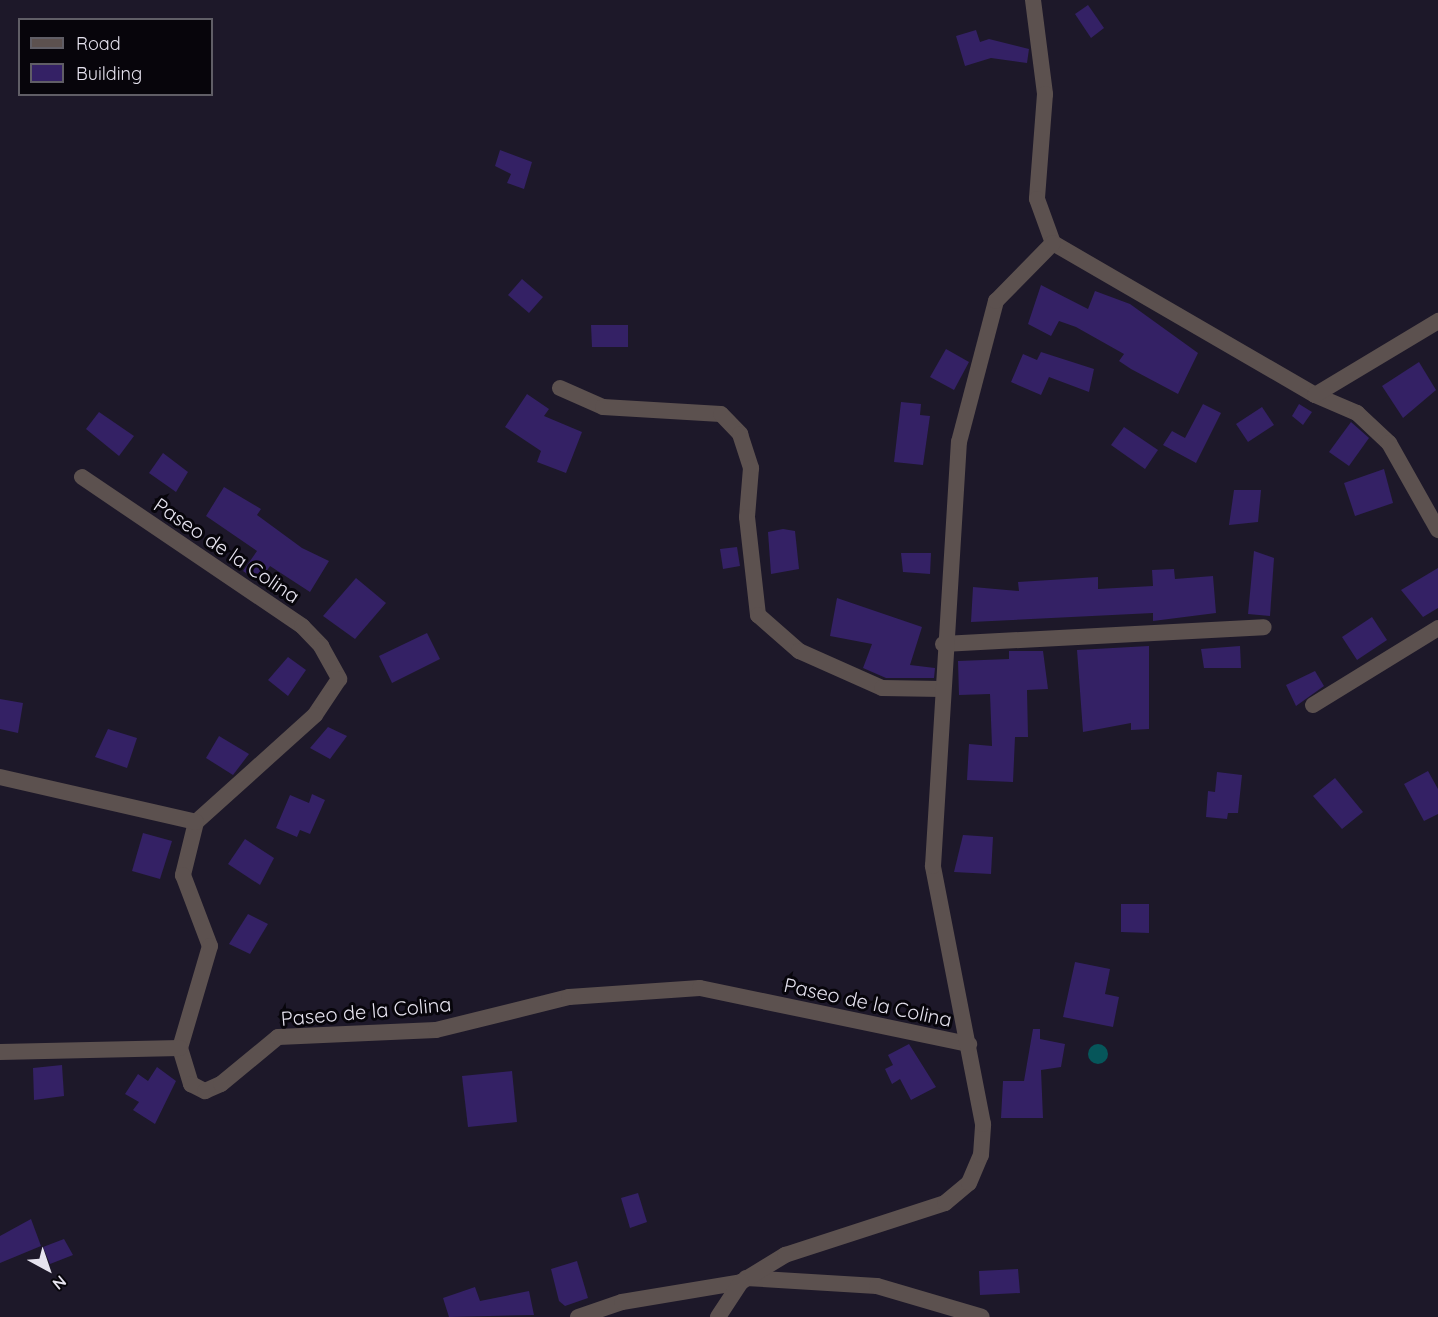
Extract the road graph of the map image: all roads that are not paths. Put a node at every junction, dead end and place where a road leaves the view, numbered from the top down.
1 (1033, 0) edge
2 (1053, 243) junction
3 (1438, 321) edge
4 (560, 388) dead end
5 (1315, 395) junction
6 (82, 477) dead end
7 (1438, 530) edge
8 (1264, 627) dead end
9 (1438, 628) edge
10 (943, 644) junction
11 (942, 689) junction
12 (1313, 705) dead end
13 (0, 777) edge
14 (196, 822) junction
15 (969, 1044) junction
16 (180, 1048) junction
17 (0, 1052) edge
18 (743, 1280) junction
19 (578, 1317) edge
20 (718, 1317) edge
21 (982, 1317) edge

1 - 2 street
2 - 5 street
2 - 10 street
3 - 5 street
4 - 11 street
5 - 7 street
6 - 14 street, Paseo de la Colina
8 - 10 street
9 - 12 street
10 - 11 street
11 - 15 street
13 - 14 street
14 - 16 street
15 - 16 street, Paseo de la Colina
15 - 18 street
16 - 17 street
18 - 19 street
18 - 20 street
18 - 21 street

